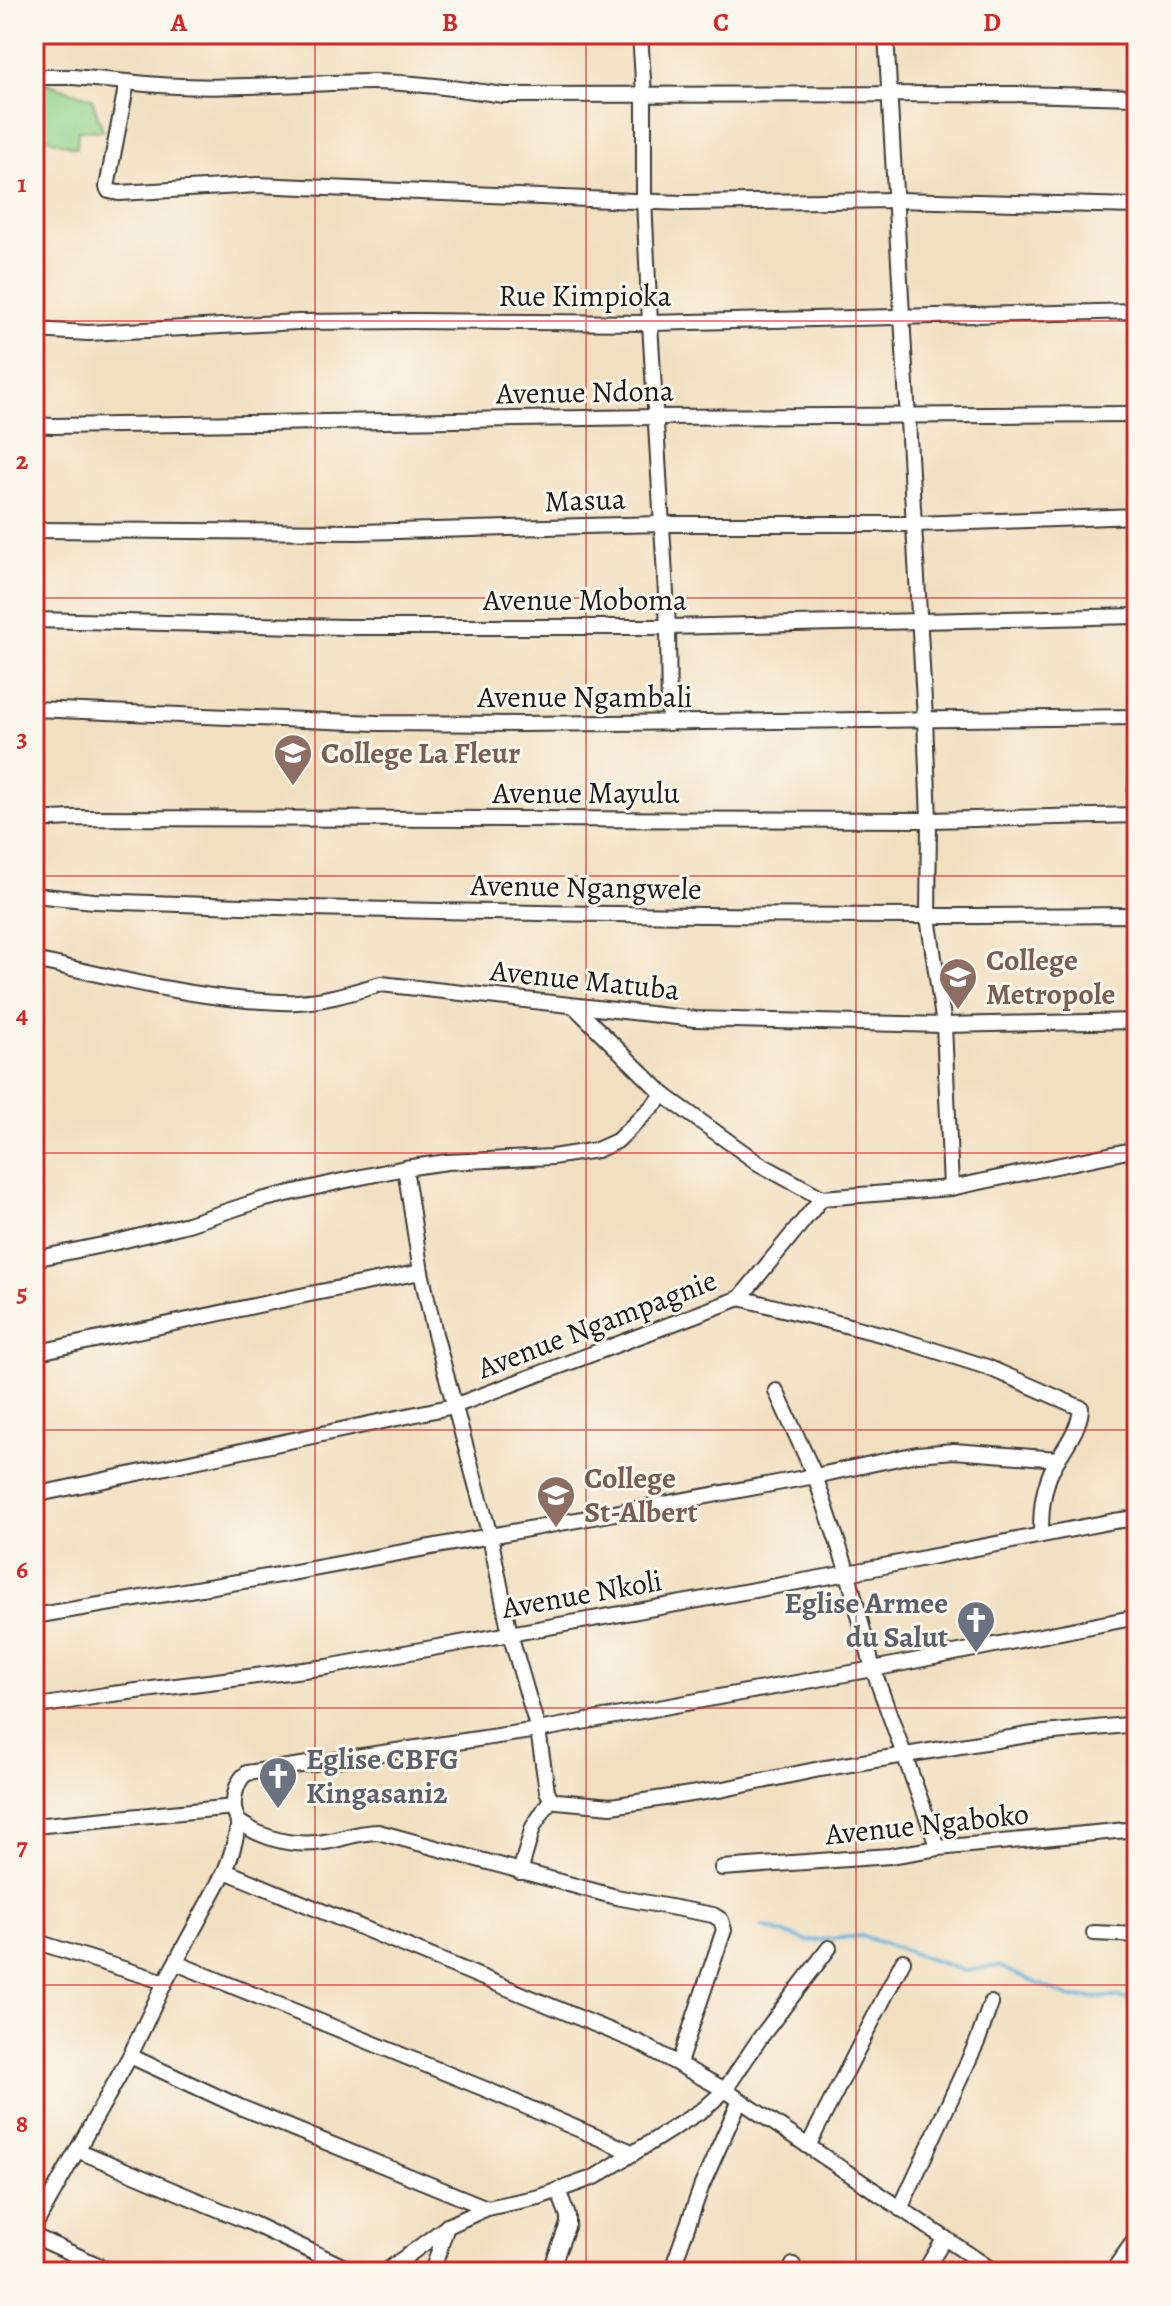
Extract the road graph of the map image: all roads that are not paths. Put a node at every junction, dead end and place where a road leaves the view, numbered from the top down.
1 (640, 34) edge
2 (886, 34) edge
3 (34, 77) edge
4 (127, 82) junction
5 (644, 95) junction
6 (889, 96) junction
7 (1137, 97) edge
8 (644, 200) junction
9 (897, 200) junction
10 (1137, 206) edge
11 (1137, 311) edge
12 (901, 317) junction
13 (650, 323) junction
14 (34, 330) edge
15 (1137, 414) edge
16 (909, 416) junction
17 (657, 417) junction
18 (34, 425) edge
19 (1137, 516) edge
20 (661, 524) junction
21 (915, 524) junction
22 (34, 530) edge
23 (1137, 616) edge
24 (34, 620) edge
25 (918, 620) junction
26 (668, 627) junction
27 (34, 709) edge
28 (1137, 717) edge
29 (925, 719) junction
30 (669, 723) junction
31 (1137, 772) edge
32 (1136, 815) edge
33 (34, 820) edge
34 (929, 820) junction
35 (34, 895) edge
36 (1137, 915) edge
37 (928, 917) junction
38 (34, 960) edge
39 (575, 1007) junction
40 (1137, 1021) edge
41 (944, 1025) junction
42 (664, 1095) junction
43 (1137, 1149) edge
44 (405, 1168) junction
45 (951, 1188) junction
46 (822, 1198) junction
47 (34, 1259) edge
48 (421, 1272) junction
49 (740, 1298) junction
50 (34, 1353) edge
51 (776, 1391) dead end
52 (454, 1406) junction
53 (1058, 1459) junction
54 (815, 1476) junction
55 (34, 1495) edge
56 (1137, 1518) edge
57 (1041, 1535) junction
58 (490, 1536) junction
59 (848, 1573) junction
60 (34, 1616) edge
61 (1137, 1617) edge
62 (510, 1634) junction
63 (873, 1669) junction
64 (34, 1707) edge
65 (1137, 1724) edge
66 (538, 1730) junction
67 (903, 1755) junction
68 (551, 1799) junction
69 (236, 1814) junction
70 (34, 1826) edge
71 (1137, 1829) edge
72 (938, 1848) junction
73 (722, 1868) dead end
74 (225, 1871) junction
75 (520, 1872) junction
76 (1094, 1933) dead end
77 (1137, 1935) edge
78 (34, 1941) edge
79 (829, 1948) dead end
80 (903, 1961) dead end
81 (176, 1963) junction
82 (165, 1982) junction
83 (991, 2003) dead end
84 (130, 2056) junction
85 (679, 2063) junction
86 (725, 2090) junction
87 (740, 2100) junction
88 (808, 2146) junction
89 (77, 2150) junction
90 (634, 2153) junction
91 (558, 2190) junction
92 (487, 2208) junction
93 (900, 2209) junction
94 (448, 2226) junction
95 (34, 2227) edge
96 (34, 2236) edge
97 (945, 2238) junction
98 (1137, 2247) edge
99 (113, 2272) edge
100 (355, 2272) edge
101 (385, 2272) edge
102 (432, 2272) edge
103 (550, 2272) edge
104 (671, 2272) edge
105 (924, 2272) edge
106 (995, 2272) edge
107 (1119, 2272) edge

1 - 5 street
2 - 6 street
3 - 4 street
4 - 5 street
4 - 8 street
5 - 6 street
5 - 8 street
6 - 7 street
6 - 9 street
8 - 9 street
8 - 13 street
9 - 10 street
9 - 12 street
11 - 12 street, Rue Kimpioka
12 - 13 street, Rue Kimpioka
12 - 16 street
13 - 14 street, Rue Kimpioka
13 - 17 street
15 - 16 street, Avenue Ndona
16 - 17 street, Avenue Ndona
16 - 21 street
17 - 18 street, Avenue Ndona
17 - 20 street
19 - 21 street, Masua
20 - 21 street, Masua
20 - 22 street, Masua
20 - 26 street
21 - 25 street
23 - 25 street, Avenue Moboma
24 - 26 street, Avenue Moboma
25 - 26 street, Avenue Moboma
25 - 29 street
26 - 30 street
27 - 30 street, Avenue Ngambali
28 - 29 street, Avenue Ngambali
29 - 30 street, Avenue Ngambali
29 - 34 street
31 - 32 street
32 - 34 street, Avenue Mayulu
33 - 34 street, Avenue Mayulu
34 - 37 street
35 - 37 street, Avenue Ngangwele
36 - 37 street, Avenue Ngangwele
37 - 41 street
38 - 39 street, Avenue Matuba
39 - 41 street, Avenue Matuba
39 - 42 street
40 - 41 street, Avenue Matuba
41 - 45 street
42 - 44 street
42 - 46 street
43 - 45 street
44 - 47 street
44 - 48 street
45 - 46 street
46 - 49 street, Avenue Ngampagnie
48 - 50 street
48 - 52 street
49 - 52 street, Avenue Ngampagnie
49 - 53 street
51 - 54 street
52 - 55 street, Avenue Ngampagnie
52 - 58 street
53 - 54 street
53 - 57 street
54 - 58 street
54 - 59 street
56 - 57 street, Avenue Nkoli
57 - 59 street, Avenue Nkoli
58 - 60 street
58 - 62 street
59 - 62 street, Avenue Nkoli
59 - 63 street
61 - 63 street
62 - 64 street, Avenue Nkoli
62 - 66 street
63 - 66 street
63 - 67 street
65 - 67 street
66 - 68 street
66 - 69 street
67 - 68 street
67 - 72 street
68 - 75 street
69 - 70 street
69 - 74 street
69 - 75 street
71 - 72 street, Avenue Ngaboko
72 - 73 street, Avenue Ngaboko
74 - 81 street
74 - 85 street
75 - 85 street
76 - 77 street
78 - 82 street
79 - 86 street
80 - 88 street
81 - 82 street
81 - 90 street
82 - 84 street
83 - 93 street
84 - 89 street
84 - 92 street
85 - 86 street
86 - 87 street
86 - 90 street
87 - 88 street
87 - 104 street
88 - 93 street
89 - 95 street
89 - 100 street
90 - 91 street
91 - 92 street
91 - 103 street
92 - 94 street
93 - 97 street
94 - 101 street
94 - 102 street
96 - 99 street
97 - 105 street
97 - 106 street
98 - 107 highway

